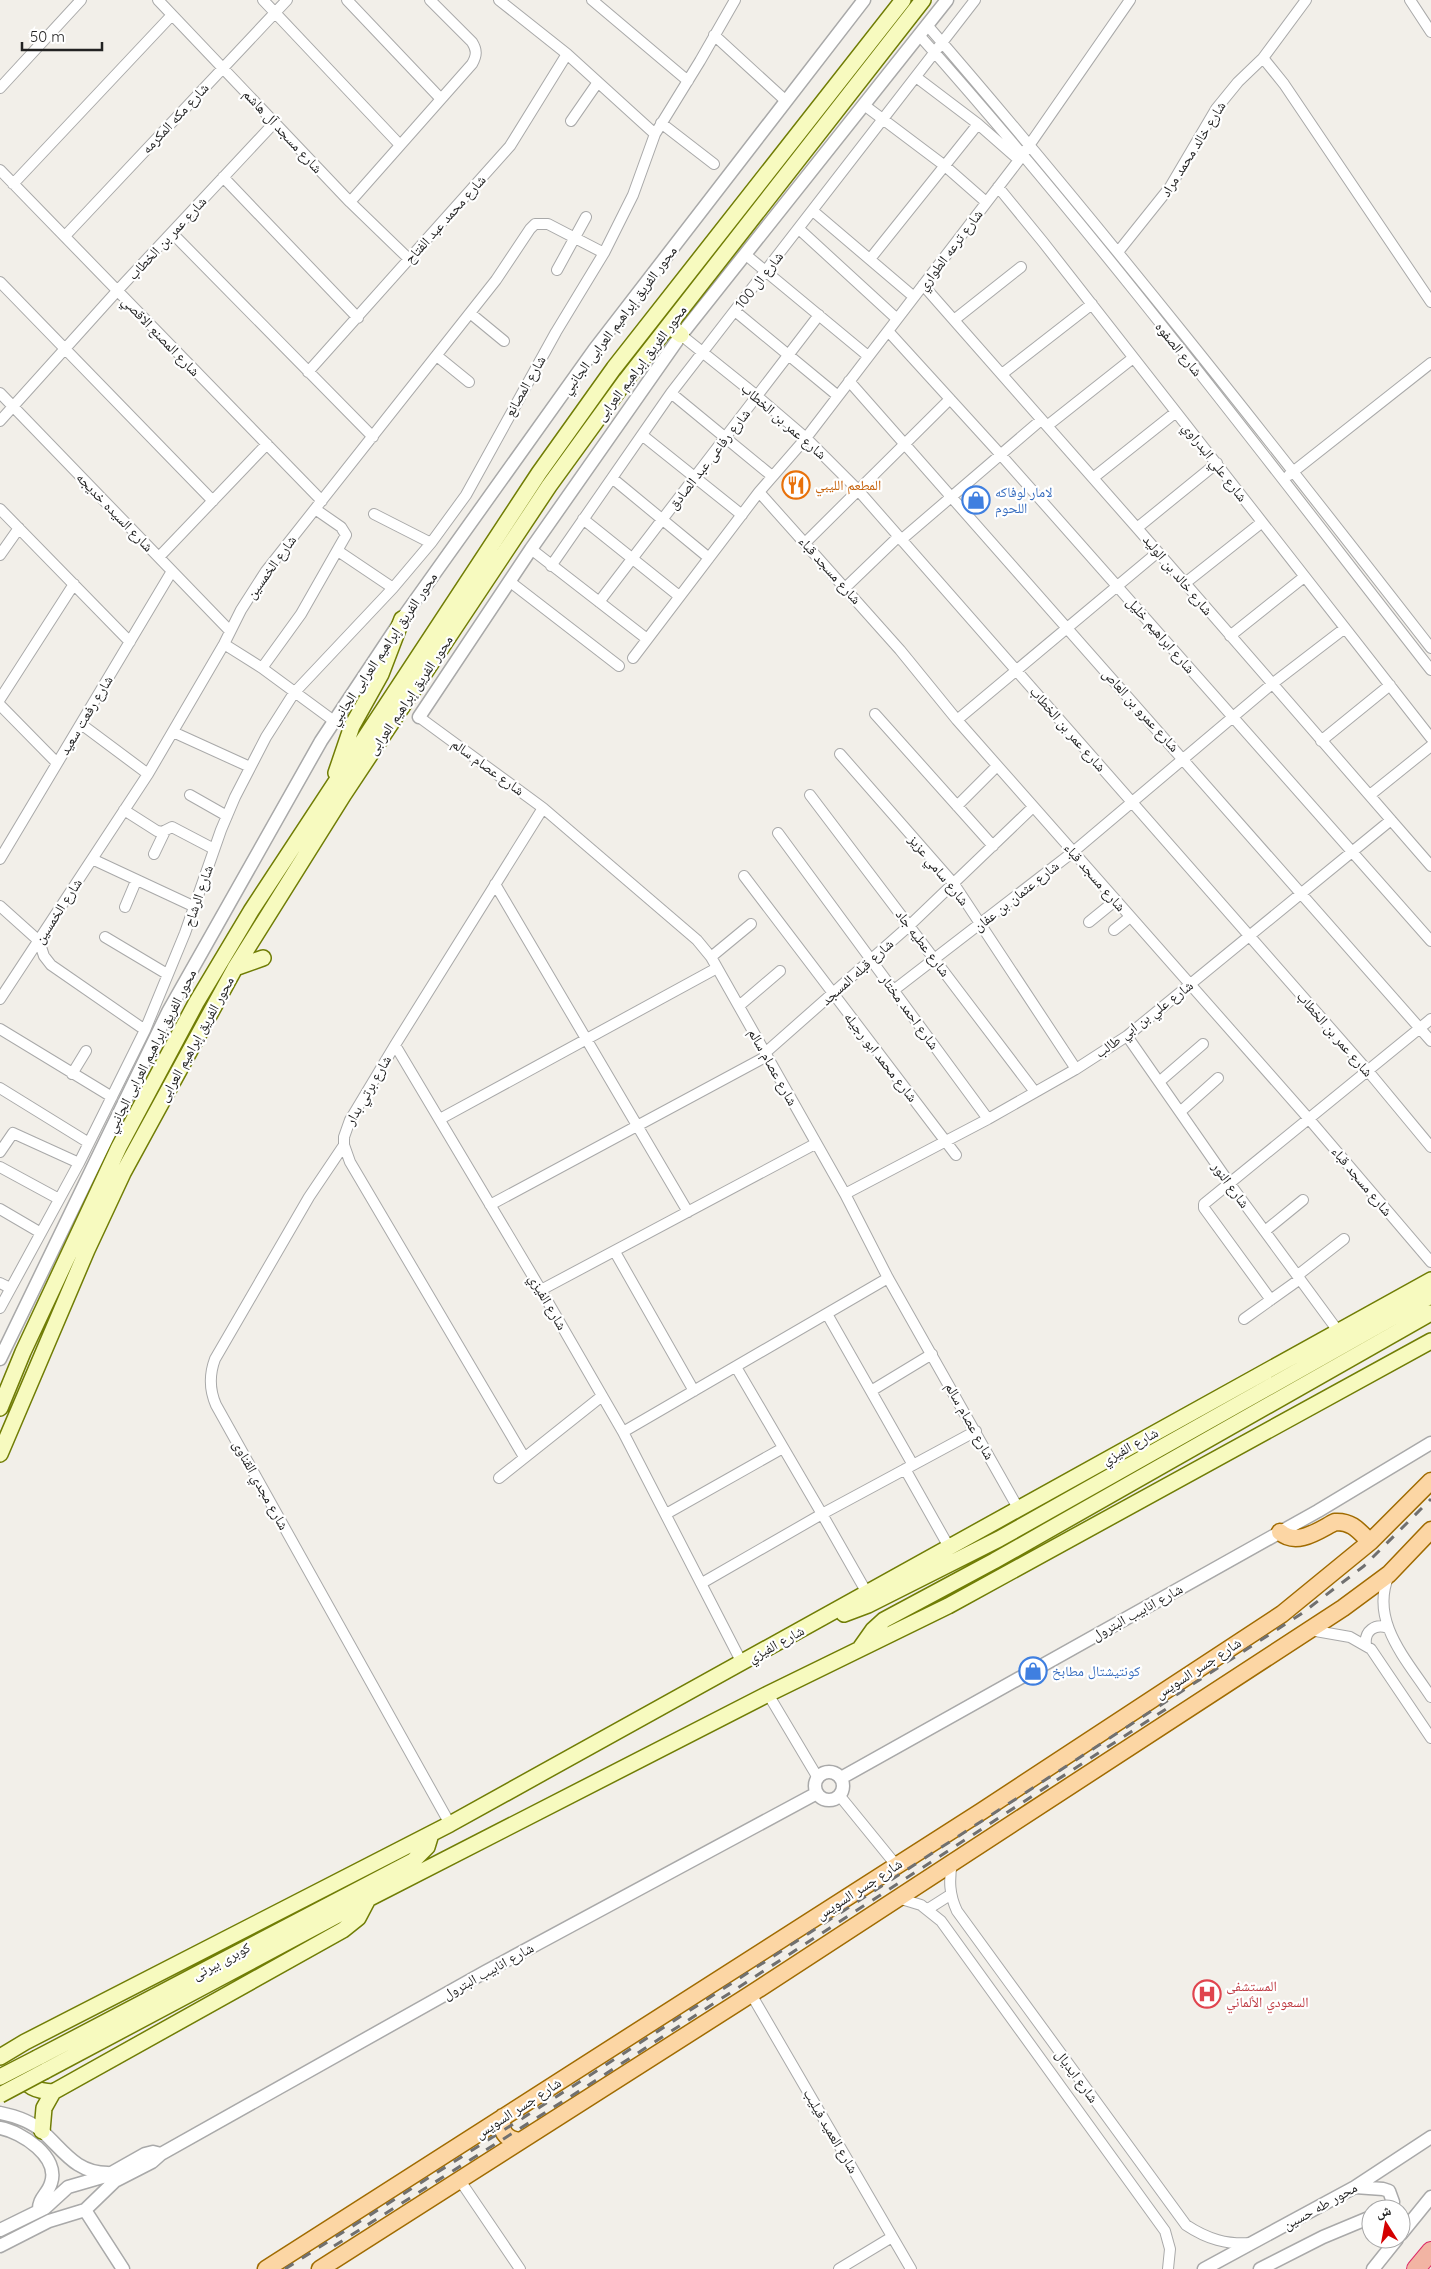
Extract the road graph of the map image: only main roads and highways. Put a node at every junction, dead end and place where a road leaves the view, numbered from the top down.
1 (903, 0) edge
2 (923, 0) edge
3 (669, 326) junction
4 (681, 335) road end
5 (402, 619) road end
6 (334, 783) junction
7 (263, 958) dead end
8 (235, 968) junction
9 (1431, 1280) edge
10 (1431, 1296) edge
11 (1431, 1313) edge
12 (1431, 1342) edge
13 (0, 1408) edge
14 (0, 1454) edge
15 (1431, 1481) edge
16 (1431, 1530) edge
17 (1280, 1532) road end
18 (1370, 1542) junction
19 (829, 1615) junction
20 (860, 1648) junction
21 (431, 1834) junction
22 (368, 1899) junction
23 (25, 2042) junction
24 (0, 2057) edge
25 (0, 2077) edge
26 (53, 2092) junction
27 (0, 2095) edge
28 (503, 2117) junction
29 (42, 2131) road end
30 (470, 2139) junction
31 (519, 2141) junction
32 (487, 2162) junction
33 (1431, 2251) edge
34 (266, 2269) edge
35 (320, 2269) edge
36 (1416, 2269) edge

1 - 6 main road, محور الفريق إبراهيم العرابى
2 - 3 main road, محور الفريق إبراهيم العرابى
3 - 4 main road
3 - 8 main road, محور الفريق إبراهيم العرابى
5 - 6 main road
6 - 13 main road, محور الفريق إبراهيم العرابى
7 - 8 main road
8 - 14 main road, محور الفريق إبراهيم العرابى
9 - 19 main road, شارع الفيزي
10 - 19 main road
11 - 20 main road
12 - 20 main road, كوبرى بيرتى
15 - 18 main road, شارع جسر السويس
16 - 31 main road, شارع جسر السويس
17 - 18 main road
18 - 28 main road, شارع جسر السويس
19 - 21 main road, شارع الفيزي
20 - 22 main road, كوبرى بيرتى
21 - 23 main road
21 - 25 main road, كوبرى بيرتى, bridge
22 - 26 main road
22 - 27 main road, كوبرى بيرتى, bridge
23 - 24 main road
23 - 26 main road
26 - 29 main road
28 - 30 main road, شارع جسر السويس
28 - 31 main road
30 - 32 main road
30 - 34 main road, شارع جسر السويس
31 - 32 main road, شارع جسر السويس
32 - 35 main road, شارع جسر السويس
33 - 36 highway

